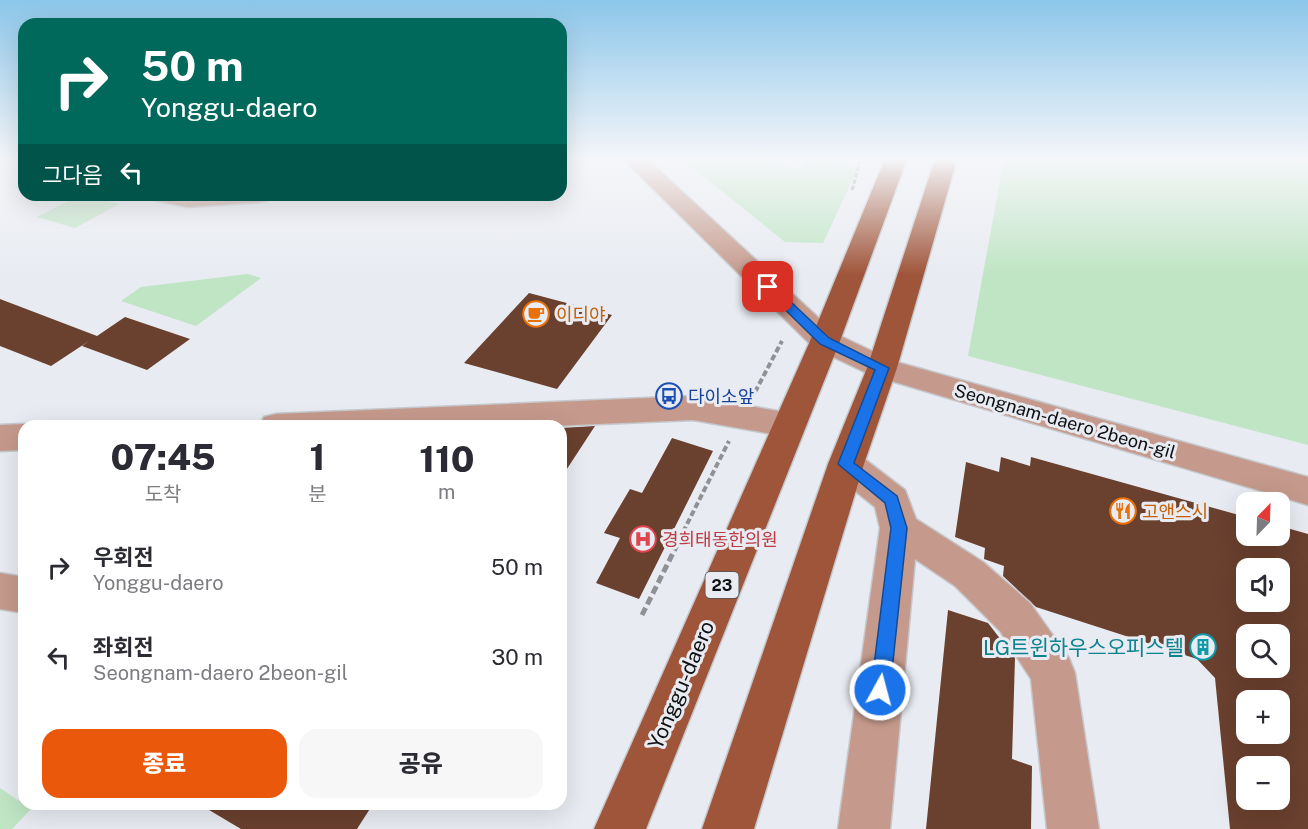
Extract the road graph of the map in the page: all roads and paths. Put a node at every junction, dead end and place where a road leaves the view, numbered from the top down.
1 (675, 198) edge
2 (881, 198) edge
3 (934, 198) edge
4 (825, 341) junction
5 (882, 368) junction
6 (415, 420) edge
7 (789, 425) junction
8 (18, 437) edge
9 (0, 438) edge
10 (721, 457) dead end
11 (846, 464) junction
12 (1308, 491) edge
13 (899, 528) junction
14 (0, 591) edge
15 (18, 594) edge
16 (642, 615) dead end
17 (620, 829) edge
18 (728, 829) edge
19 (864, 829) edge
20 (1073, 829) edge

1 - 4 street, Seongnam-daero 2beon-gil
2 - 4 main road, Yonggu-daero
3 - 5 main road
4 - 5 street, Seongnam-daero 2beon-gil
4 - 7 main road, Yonggu-daero / 23
5 - 11 main road
5 - 12 street, Seongnam-daero 2beon-gil
6 - 7 street
7 - 17 main road, Yonggu-daero / 23
8 - 9 street
10 - 16 path
11 - 13 street
11 - 18 main road
13 - 19 street
13 - 20 street
14 - 15 street

